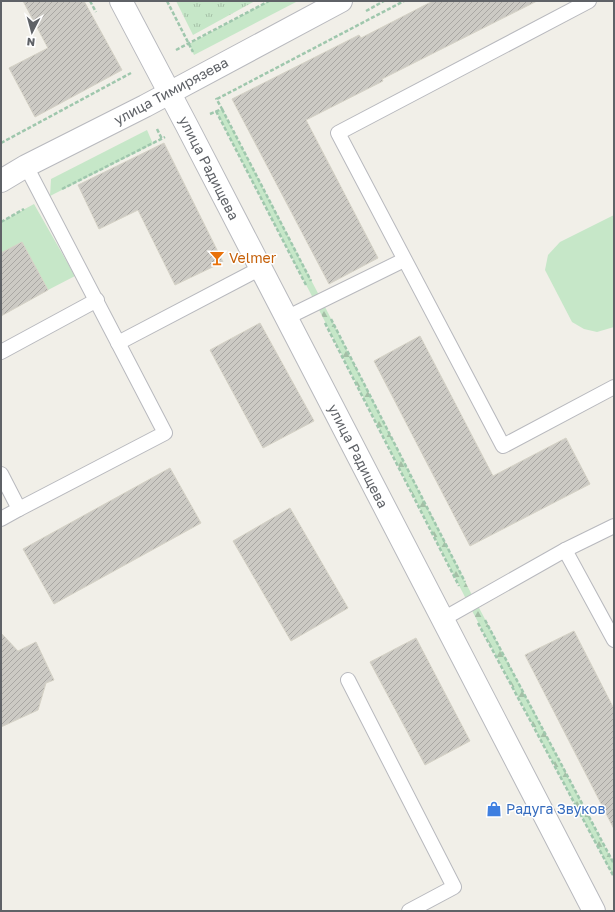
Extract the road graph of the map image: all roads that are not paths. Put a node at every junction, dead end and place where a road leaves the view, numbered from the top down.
1 (121, 1) edge
2 (342, 1) edge
3 (589, 1) edge
4 (170, 93) junction
5 (26, 166) junction
6 (1, 181) edge
7 (404, 260) junction
8 (261, 268) junction
9 (97, 300) junction
10 (286, 318) junction
11 (118, 343) junction
12 (1, 352) edge
13 (614, 387) edge
14 (1, 474) edge
15 (19, 509) junction
16 (1, 519) edge
17 (614, 526) edge
18 (565, 550) junction
19 (443, 619) junction
20 (614, 640) edge
21 (348, 680) dead end
22 (409, 911) edge
23 (594, 911) edge

1 - 4 street, улица Радищева
2 - 4 street, улица Тимирязева
3 - 7 lane
4 - 5 street, улица Тимирязева
4 - 8 street, улица Радищева
5 - 6 street, улица Тимирязева
5 - 9 lane
7 - 10 lane
7 - 13 lane
8 - 10 street, улица Радищева
8 - 11 lane
9 - 11 lane
9 - 12 lane
10 - 19 street, улица Радищева
11 - 15 lane
14 - 15 lane
15 - 16 lane
17 - 18 lane
18 - 19 lane
18 - 20 lane
19 - 23 street, улица Радищева
21 - 22 lane

